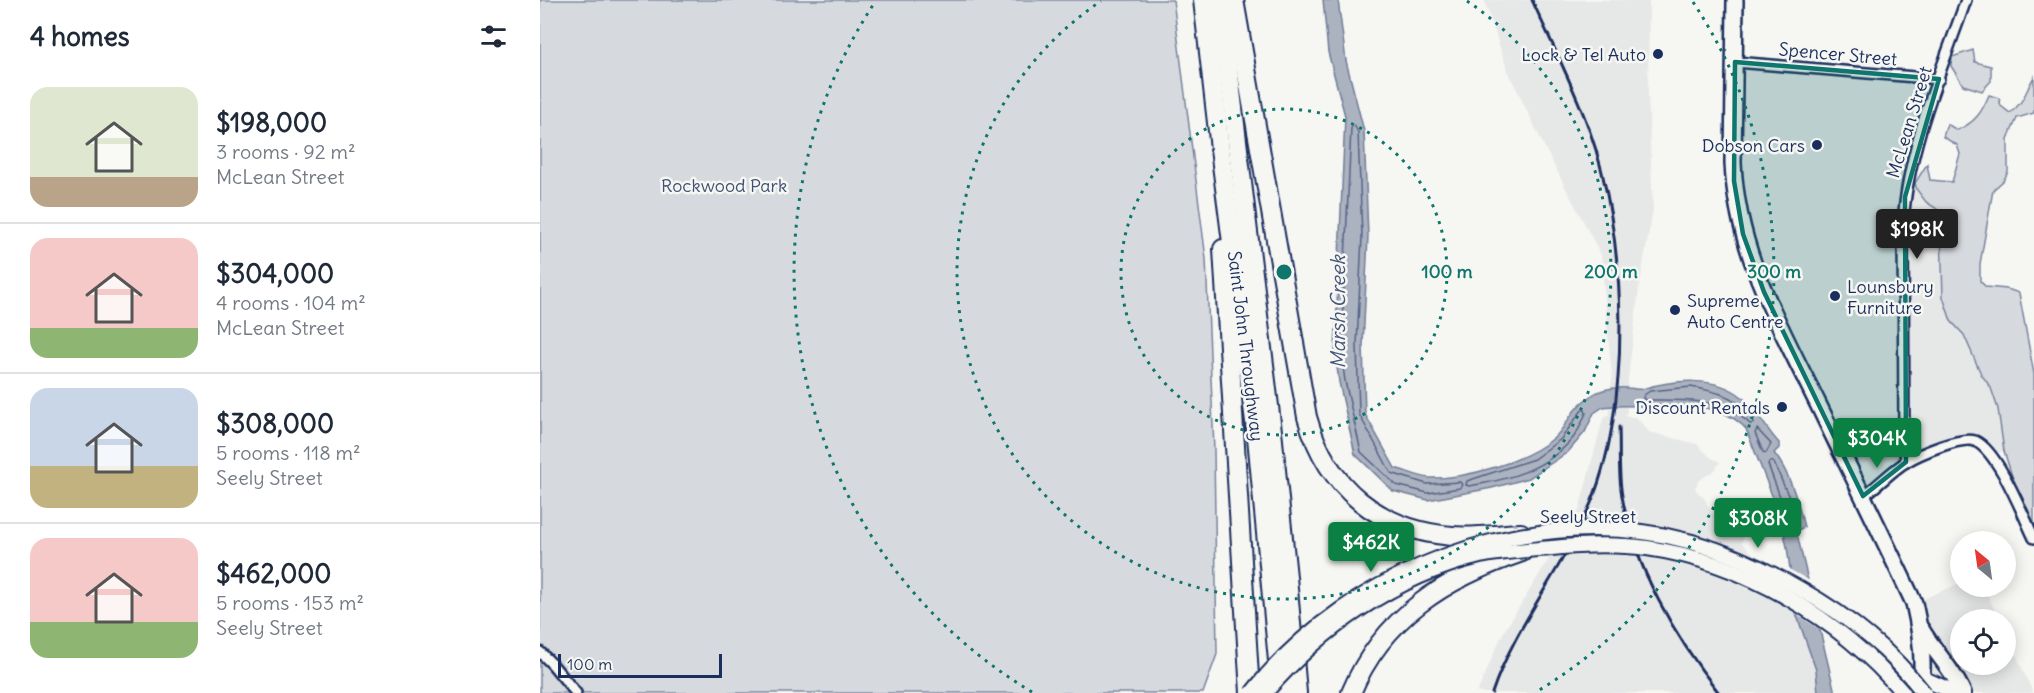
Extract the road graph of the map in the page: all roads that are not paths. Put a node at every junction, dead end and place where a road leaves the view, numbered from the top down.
1 (1203, 0) edge
2 (1220, 0) edge
3 (1234, 0) edge
4 (1735, 0) edge
5 (1966, 0) edge
6 (1735, 62) junction
7 (1939, 79) junction
8 (1220, 148) junction
9 (1906, 462) junction
10 (1863, 496) junction
11 (1538, 532) junction
12 (2034, 538) edge
13 (1529, 550) junction
14 (1919, 624) junction
15 (540, 652) edge
16 (1922, 688) edge
17 (576, 693) edge
18 (1251, 693) edge
19 (1265, 693) edge
20 (1281, 693) edge
21 (1297, 693) edge
22 (1351, 693) edge
23 (1903, 693) edge
24 (1956, 693) edge
25 (1963, 693) edge

1 - 8 highway, Saint John Throughway
2 - 21 highway, Saint John Throughway
3 - 11 highway, bridge
4 - 6 main road
5 - 7 street, McLean Street
6 - 7 street, Spencer Street
6 - 10 main road
7 - 9 street, McLean Street
8 - 18 highway
8 - 20 highway, Saint John Throughway
9 - 10 street
9 - 12 street
10 - 14 main road
11 - 16 main road, Seely Street, bridge
11 - 18 main road, Seely Street, bridge
13 - 19 main road, Seely Street, bridge
13 - 22 highway, bridge
13 - 23 main road, Seely Street, bridge
14 - 16 main road
14 - 25 main road
15 - 17 street
16 - 24 main road

